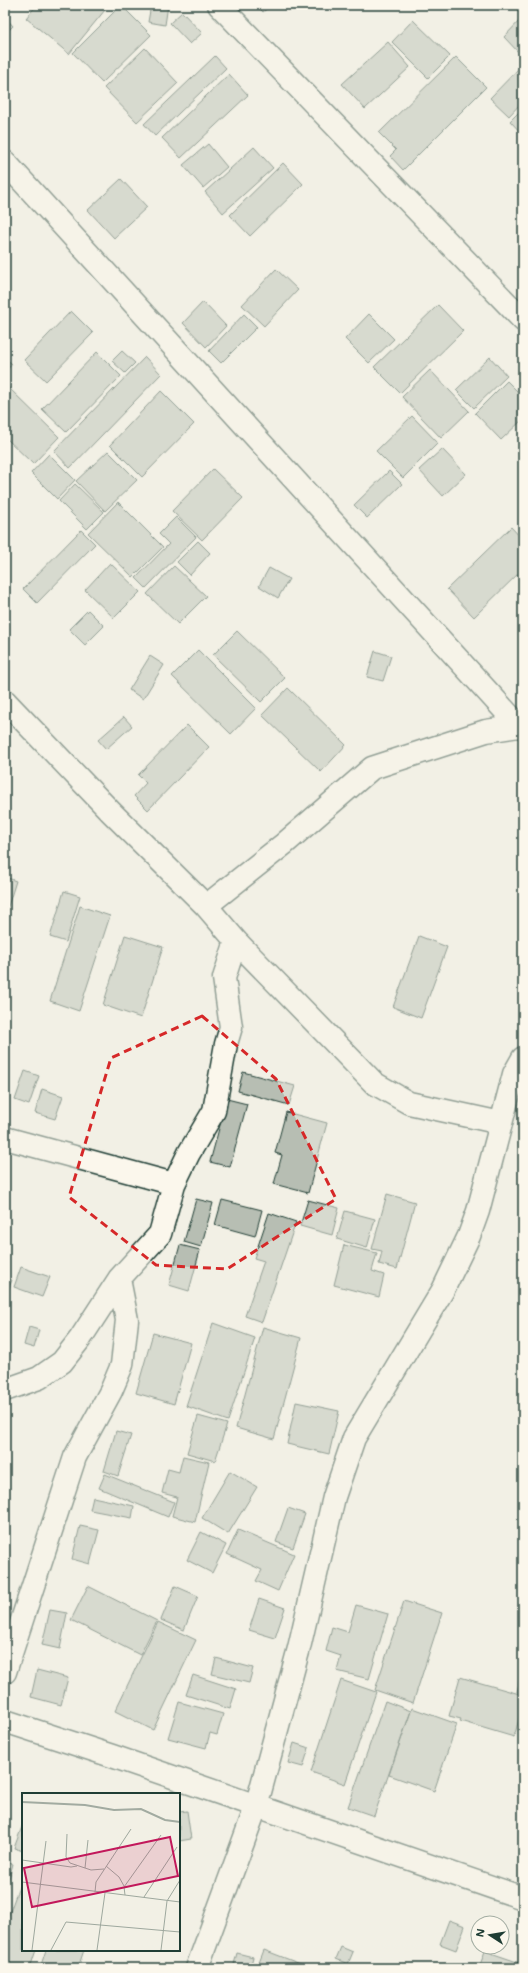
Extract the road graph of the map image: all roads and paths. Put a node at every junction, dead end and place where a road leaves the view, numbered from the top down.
1 (219, 5) edge
2 (5, 162) edge
3 (523, 320) edge
4 (5, 701) edge
5 (521, 726) edge
6 (206, 906) junction
7 (236, 941) junction
8 (523, 1058) edge
9 (501, 1123) junction
10 (5, 1138) edge
11 (174, 1184) junction
12 (120, 1279) junction
13 (5, 1390) edge
14 (5, 1672) edge
15 (5, 1721) edge
16 (256, 1807) junction
17 (523, 1898) edge
18 (197, 1968) edge

1 - 3 street
2 - 5 street
4 - 6 street
5 - 6 street
6 - 7 street
7 - 9 street
7 - 11 street
8 - 9 street
9 - 16 street
10 - 11 street
11 - 12 street
12 - 13 street
12 - 14 street
15 - 16 street
16 - 17 street
16 - 18 street

